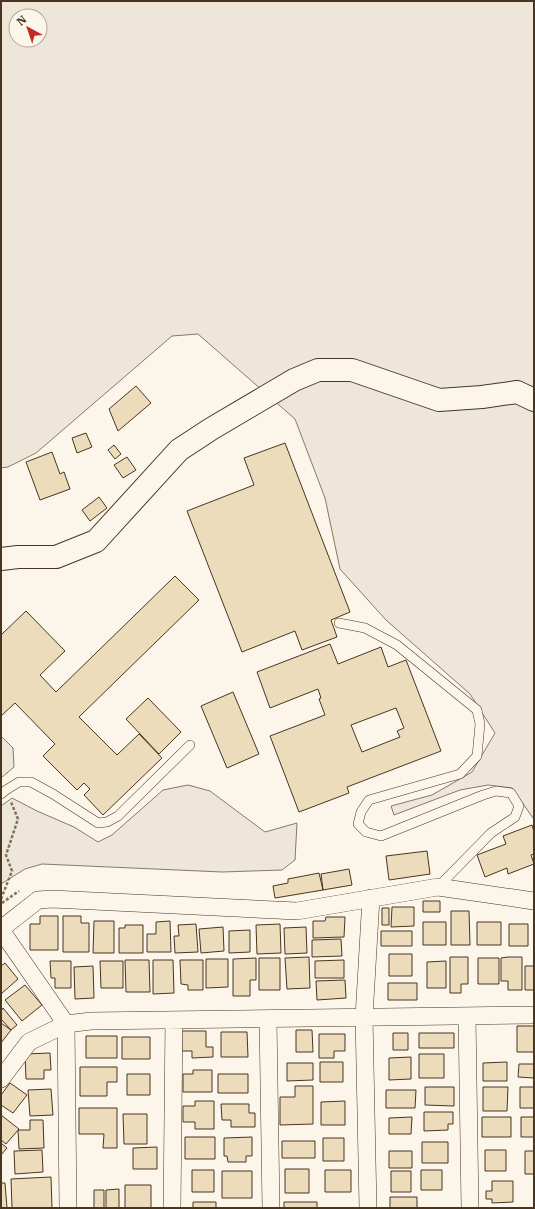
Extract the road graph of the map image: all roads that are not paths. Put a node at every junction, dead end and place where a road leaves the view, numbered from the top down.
1 (534, 400) edge
2 (1, 559) edge
3 (339, 623) dead end
4 (190, 745) dead end
5 (3, 792) edge
6 (438, 887) junction
7 (371, 898) junction
8 (534, 901) edge
9 (1, 930) edge
10 (534, 1015) edge
11 (467, 1016) junction
12 (364, 1017) junction
13 (268, 1019) junction
14 (174, 1020) junction
15 (66, 1024) junction
16 (1, 1079) edge
17 (68, 1208) edge
18 (172, 1208) edge
19 (270, 1208) edge
20 (368, 1208) edge
21 (470, 1208) edge

1 - 2 street
3 - 6 lane
4 - 5 lane
6 - 7 street
6 - 8 street
7 - 9 street
7 - 12 street
9 - 15 street
10 - 11 street
11 - 12 street
11 - 21 street
12 - 13 street
12 - 20 street
13 - 14 street
13 - 19 street
14 - 15 street
14 - 18 street
15 - 16 street
15 - 17 street

